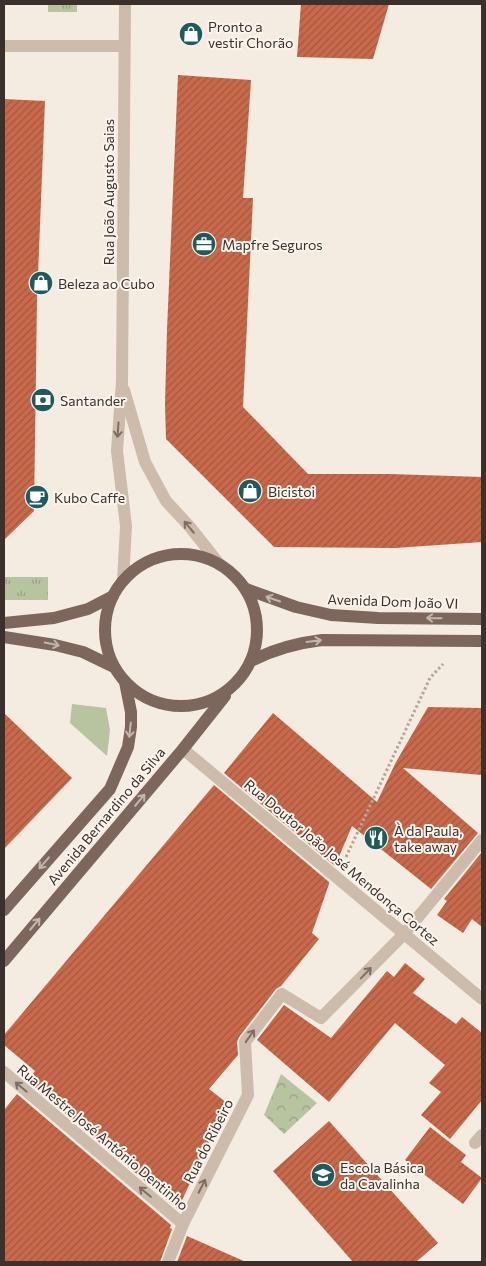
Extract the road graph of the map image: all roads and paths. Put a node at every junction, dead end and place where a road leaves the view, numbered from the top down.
1 (125, 4) edge
2 (4, 46) edge
3 (124, 46) junction
4 (122, 381) junction
5 (220, 565) junction
6 (123, 581) junction
7 (246, 589) junction
8 (114, 596) junction
9 (482, 619) edge
10 (4, 623) edge
11 (4, 637) edge
12 (482, 641) edge
13 (251, 661) junction
14 (445, 662) dead end
15 (114, 667) junction
16 (125, 682) junction
17 (230, 689) junction
18 (183, 749) junction
19 (482, 840) edge
20 (337, 878) junction
21 (4, 910) edge
22 (404, 934) junction
23 (4, 961) edge
24 (482, 999) edge
25 (4, 1072) edge
26 (182, 1224) junction
27 (168, 1262) edge

1 - 3 street, Rua João Augusto Saias
2 - 3 street
3 - 4 street, Rua João Augusto Saias
5 -> 4 street
4 -> 6 street
5 - 6 main road
5 - 7 main road
6 - 8 main road
9 -> 7 main road, Avenida Dom João VI
7 - 13 main road
8 - 10 main road
8 - 15 main road
11 -> 15 main road
13 -> 12 main road
13 - 17 main road
14 - 20 path
15 - 16 main road
16 - 17 main road
16 -> 21 main road, Avenida Bernardino da Silva
17 - 18 main road, Avenida Bernardino da Silva
18 - 20 street, Rua Doutor João José Mendonça Cortez
23 -> 18 main road, Avenida Bernardino da Silva
19 - 22 street
20 - 22 street, Rua Doutor João José Mendonça Cortez
22 - 24 street, Rua Doutor João José Mendonça Cortez
26 -> 22 street, Rua do Ribeiro
26 -> 25 street, Rua Mestre José António Dentinho
26 - 27 street, Rua do Ribeiro

